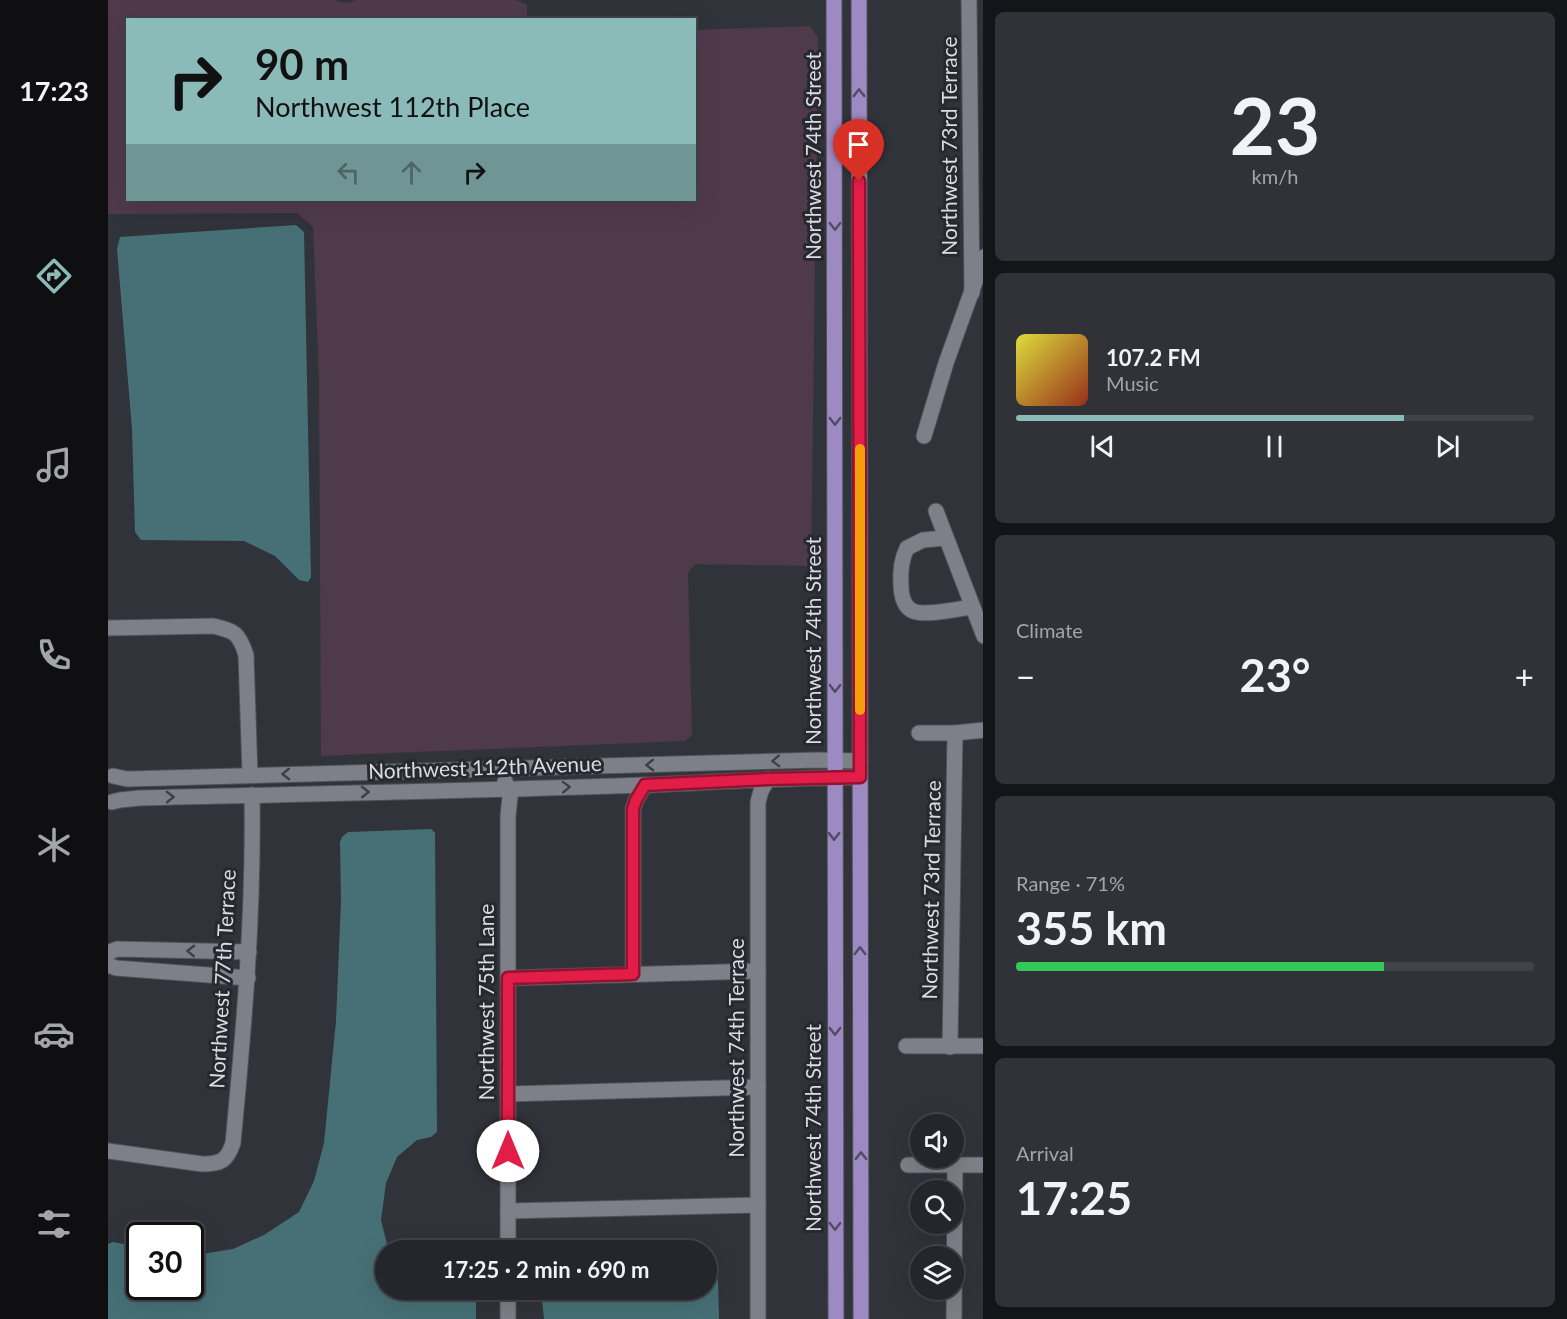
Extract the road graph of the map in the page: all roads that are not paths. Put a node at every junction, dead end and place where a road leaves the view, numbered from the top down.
1 (834, 0) edge
2 (859, 0) edge
3 (969, 0) edge
4 (983, 260) edge
5 (972, 292) junction
6 (924, 436) dead end
7 (936, 511) dead end
8 (946, 538) junction
9 (971, 607) junction
10 (108, 628) edge
11 (983, 634) edge
12 (983, 730) edge
13 (920, 733) dead end
14 (955, 733) junction
15 (834, 760) junction
16 (860, 761) junction
17 (492, 769) junction
18 (110, 773) edge
19 (250, 775) junction
20 (860, 777) junction
21 (834, 778) junction
22 (768, 779) junction
23 (645, 785) junction
24 (508, 789) junction
25 (252, 795) junction
26 (109, 805) edge
27 (108, 952) edge
28 (249, 952) junction
29 (108, 965) edge
30 (758, 971) junction
31 (633, 974) junction
32 (248, 978) junction
33 (508, 978) junction
34 (906, 1046) dead end
35 (950, 1047) junction
36 (983, 1047) edge
37 (758, 1087) junction
38 (508, 1094) junction
39 (108, 1151) edge
40 (964, 1165) edge
41 (983, 1165) edge
42 (955, 1168) edge
43 (758, 1205) junction
44 (508, 1211) junction
45 (508, 1240) edge
46 (508, 1300) edge
47 (508, 1319) edge
48 (758, 1319) edge
49 (836, 1319) edge
50 (861, 1319) edge
51 (954, 1319) edge

1 -> 15 main road, Northwest 74th Street
16 -> 2 main road
3 - 5 street, Northwest 73rd Terrace
4 - 5 street
5 - 6 street
7 - 8 street
8 - 9 street
8 - 9 street
9 - 11 street
10 - 19 street
12 - 14 street
13 - 14 street
14 - 35 street, Northwest 73rd Terrace
15 - 16 street, Northwest 112th Avenue
15 -> 17 street, Northwest 112th Avenue
15 - 21 main road, Northwest 74th Street
16 - 20 main road
17 -> 19 street, Northwest 112th Avenue
17 - 24 street
18 - 19 street, Northwest 112th Avenue
18 - 26 street
20 - 21 street, Northwest 112th Avenue
50 -> 20 main road
21 - 22 street, Northwest 112th Avenue
21 -> 49 main road, Northwest 74th Street
22 - 23 street, Northwest 112th Avenue
22 - 30 street, Northwest 74th Terrace
24 -> 23 street, Northwest 112th Avenue
23 - 31 street
25 -> 24 street, Northwest 112th Avenue
24 - 33 street, Northwest 75th Lane
26 -> 25 street, Northwest 112th Avenue
25 - 28 street, Northwest 77th Terrace
28 -> 27 street
28 - 32 street, Northwest 77th Terrace
29 - 32 street
30 - 31 street
30 - 37 street, Northwest 74th Terrace
31 - 33 street
32 - 39 street, Northwest 77th Terrace
33 - 38 street, Northwest 75th Lane
34 - 35 street
35 - 36 street
37 - 38 street
37 - 43 street, Northwest 74th Terrace
38 - 44 street, Northwest 75th Lane
40 - 41 street
42 - 51 street
43 - 44 street
43 - 48 street, Northwest 74th Terrace
44 - 45 street, Northwest 75th Lane
46 - 47 street

